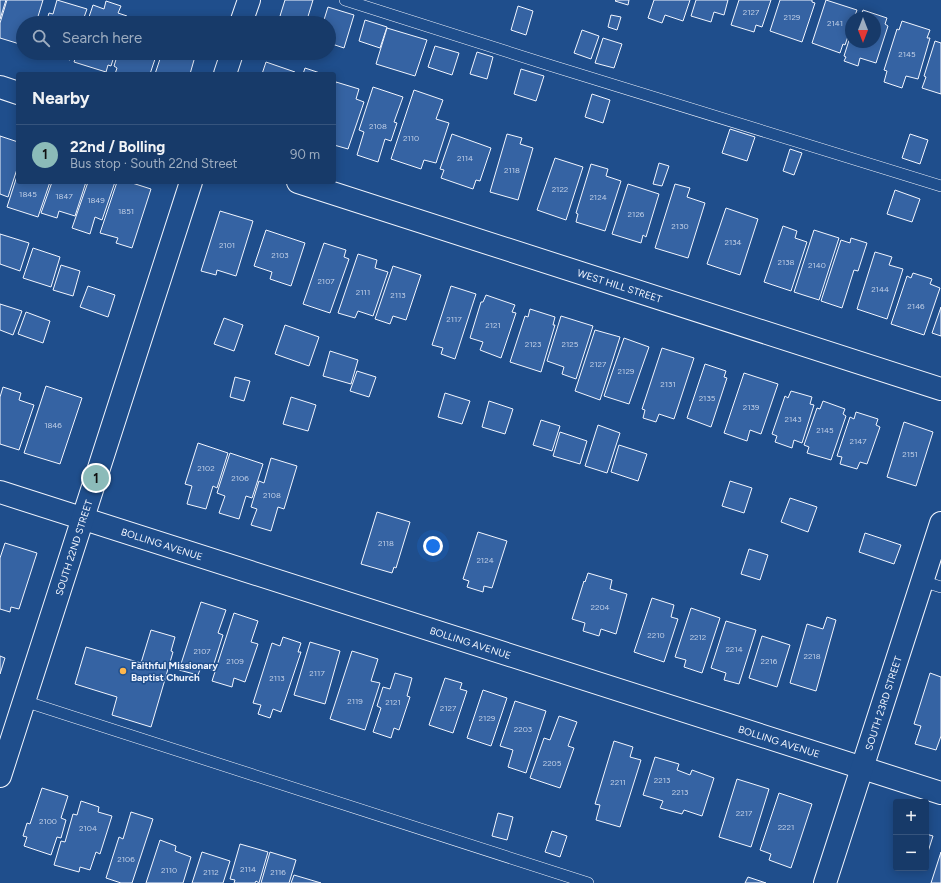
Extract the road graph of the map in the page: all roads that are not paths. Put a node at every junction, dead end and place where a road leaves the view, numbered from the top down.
1 (249, 0) edge
2 (344, 0) edge
3 (243, 16) edge
4 (230, 60) edge
5 (226, 72) edge
6 (0, 87) edge
7 (16, 92) edge
8 (190, 184) edge
9 (304, 184) edge
10 (941, 186) edge
11 (941, 389) edge
12 (0, 492) edge
13 (83, 518) junction
14 (941, 523) edge
15 (932, 584) edge
16 (24, 701) junction
17 (862, 768) junction
18 (0, 776) edge
19 (941, 793) edge
20 (588, 883) edge
21 (825, 883) edge

1 - 3 street
2 - 10 lane
4 - 5 street
6 - 7 street
8 - 13 street, SOUTH 22ND STREET
9 - 11 street, WEST HILL STREET
12 - 13 street, BOLLING AVENUE
13 - 16 street, SOUTH 22ND STREET
13 - 17 street, BOLLING AVENUE
14 - 15 street, SOUTH 23RD STREET
15 - 17 street, SOUTH 23RD STREET
16 - 18 street, SOUTH 22ND STREET
16 - 20 lane
17 - 19 street, BOLLING AVENUE
17 - 21 street, SOUTH 23RD STREET

